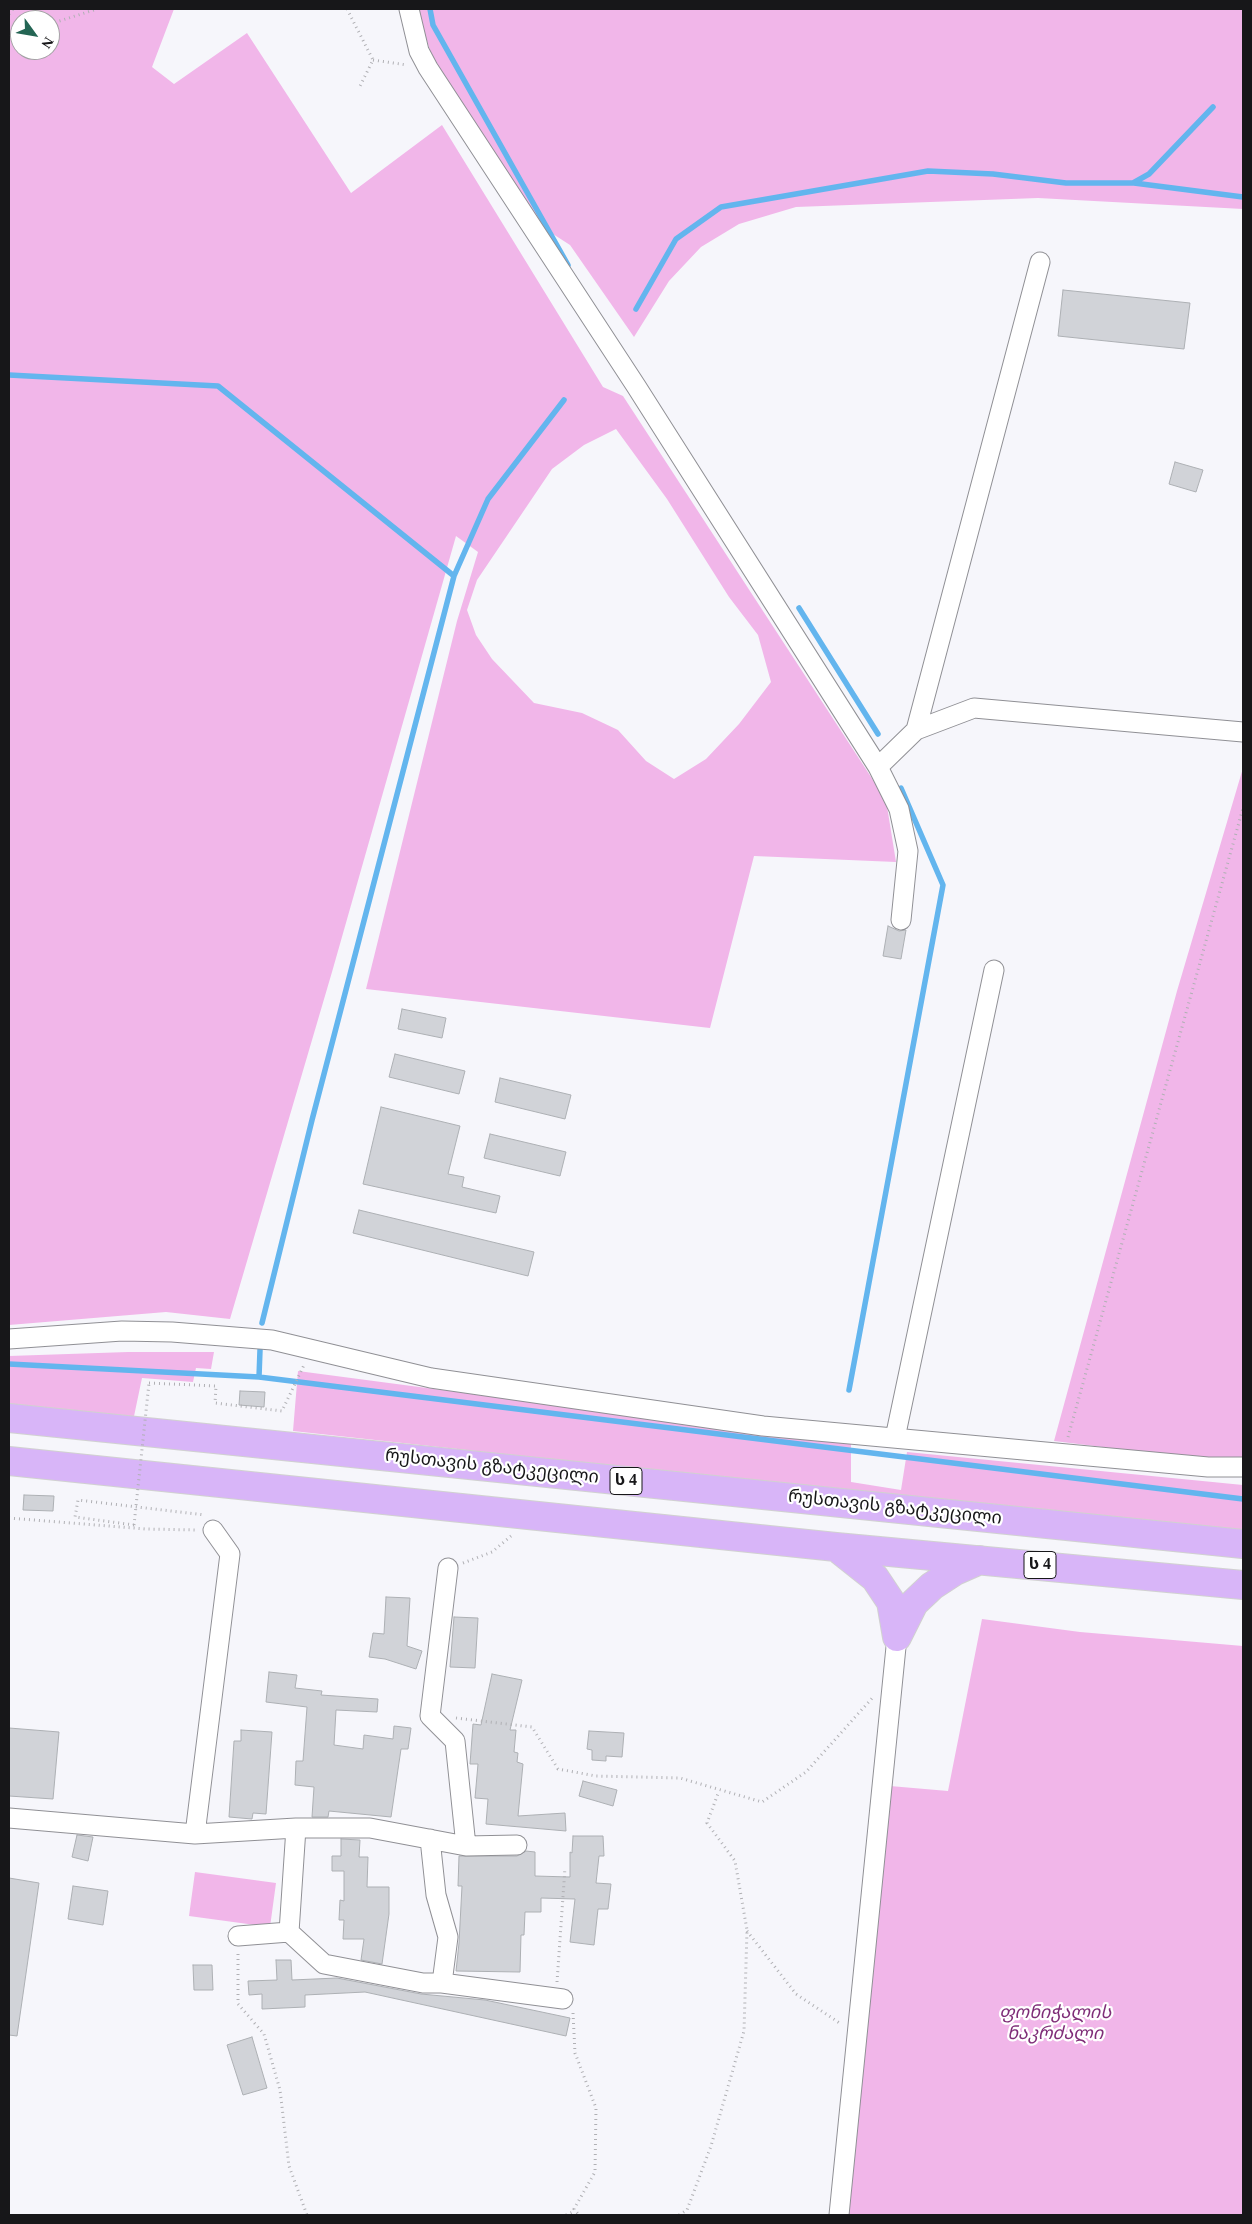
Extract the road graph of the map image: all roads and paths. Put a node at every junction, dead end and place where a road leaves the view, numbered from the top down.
1 (13, 9) edge
2 (96, 9) edge
3 (348, 9) edge
4 (409, 9) edge
5 (9, 14) edge
6 (60, 21) edge
7 (373, 60) junction
8 (428, 68) junction
9 (359, 88) dead end
10 (1040, 262) dead end
11 (916, 730) junction
12 (1243, 732) edge
13 (878, 767) junction
14 (1243, 808) edge
15 (902, 920) dead end
16 (994, 970) dead end
17 (9, 1340) edge
18 (298, 1376) dead end
19 (9, 1418) edge
20 (895, 1438) junction
21 (1064, 1454) junction
22 (9, 1461) edge
23 (1243, 1467) edge
24 (534, 1515) junction
25 (9, 1518) edge
26 (213, 1530) junction
27 (1243, 1544) edge
28 (836, 1547) junction
29 (982, 1560) junction
30 (448, 1568) joint
31 (1243, 1586) edge
32 (897, 1637) junction
33 (891, 1680) junction
34 (430, 1716) junction
35 (718, 1790) junction
36 (9, 1818) edge
37 (296, 1828) junction
38 (195, 1834) junction
39 (430, 1839) junction
40 (517, 1845) dead end
41 (466, 1846) junction
42 (565, 1868) dead end
43 (747, 1930) junction
44 (289, 1932) junction
45 (238, 1936) joint
46 (442, 1983) junction
47 (563, 1999) junction
48 (858, 2036) junction
49 (576, 2211) junction
50 (307, 2215) edge
51 (566, 2215) edge
52 (579, 2215) edge
53 (679, 2215) edge
54 (839, 2215) edge

1 - 5 path
2 - 6 path
3 - 7 path
4 - 8 street
7 - 8 path
7 - 9 path
8 - 13 street
10 - 11 street
11 - 12 street
11 - 13 street
13 - 15 street
14 - 21 path
16 - 20 street
17 - 20 street
18 - 26 path, bridge
19 - 27 highway, რუსთავის გზატკეცილი / ს 4
20 - 21 street
21 - 23 street
22 - 24 highway, ს 4
24 - 28 highway, ს 4
24 - 30 path
25 - 26 path
26 - 38 street
28 - 29 highway, ს 4
28 - 32 highway
29 - 31 highway, ს 4
29 - 32 highway
30 - 34 street
32 - 33 street
33 - 35 path
33 - 48 street
34 - 35 path
34 - 41 street
35 - 43 path
36 - 38 street
37 - 38 street
37 - 39 street
37 - 44 street
39 - 41 street
39 - 46 street
40 - 41 street
42 - 47 path
43 - 48 path
43 - 53 path
44 - 45 street
44 - 46 street
45 - 50 path
46 - 47 street
47 - 49 path
48 - 54 street
49 - 51 path
49 - 52 path

